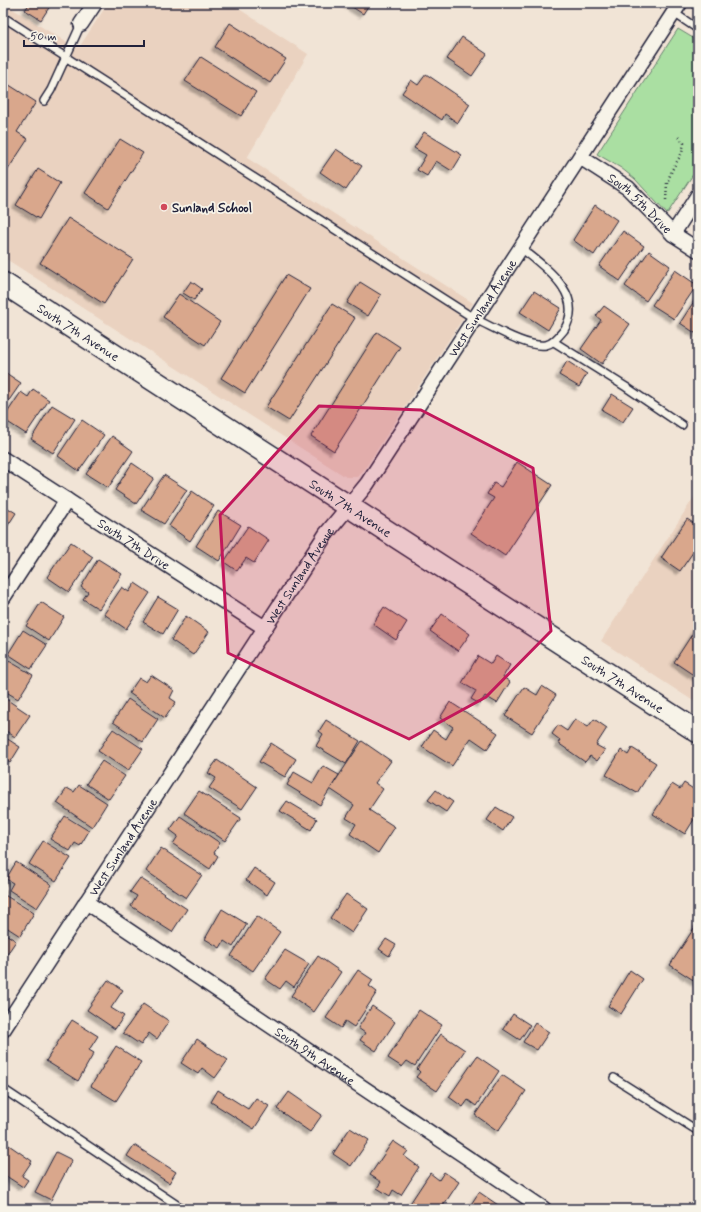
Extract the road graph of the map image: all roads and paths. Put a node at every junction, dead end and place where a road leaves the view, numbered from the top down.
1 (95, 3) edge
2 (677, 6) edge
3 (3, 17) edge
4 (81, 24) joint
5 (698, 28) edge
6 (67, 57) junction
7 (44, 101) dead end
8 (678, 137) dead end
9 (580, 157) junction
10 (698, 195) edge
11 (666, 200) dead end
12 (674, 234) junction
13 (522, 248) junction
14 (698, 250) edge
15 (3, 283) edge
16 (475, 319) junction
17 (554, 342) junction
18 (682, 425) dead end
19 (3, 459) edge
20 (67, 500) junction
21 (349, 507) junction
22 (3, 598) edge
23 (265, 628) junction
24 (698, 732) edge
25 (86, 902) junction
26 (3, 1030) edge
27 (614, 1078) dead end
28 (3, 1089) edge
29 (698, 1131) edge
30 (183, 1209) edge
31 (544, 1209) edge

1 - 4 street
2 - 5 lane
2 - 9 street, West Sunland Avenue
3 - 6 lane
4 - 6 lane
6 - 7 lane
6 - 16 lane
8 - 11 path
9 - 12 street, South 5th Drive
9 - 13 street, West Sunland Avenue
10 - 12 street
12 - 14 street, South 5th Drive
13 - 16 street, West Sunland Avenue
13 - 17 lane
15 - 21 main road, South 7th Avenue
16 - 17 lane
16 - 21 street, West Sunland Avenue
17 - 18 lane
19 - 20 street, South 7th Drive
20 - 22 street
20 - 23 street, South 7th Drive
21 - 23 street, West Sunland Avenue
21 - 24 main road, South 7th Avenue
23 - 25 street, West Sunland Avenue
25 - 26 street, West Sunland Avenue
25 - 31 street, South 9th Avenue
27 - 29 lane
28 - 30 lane

